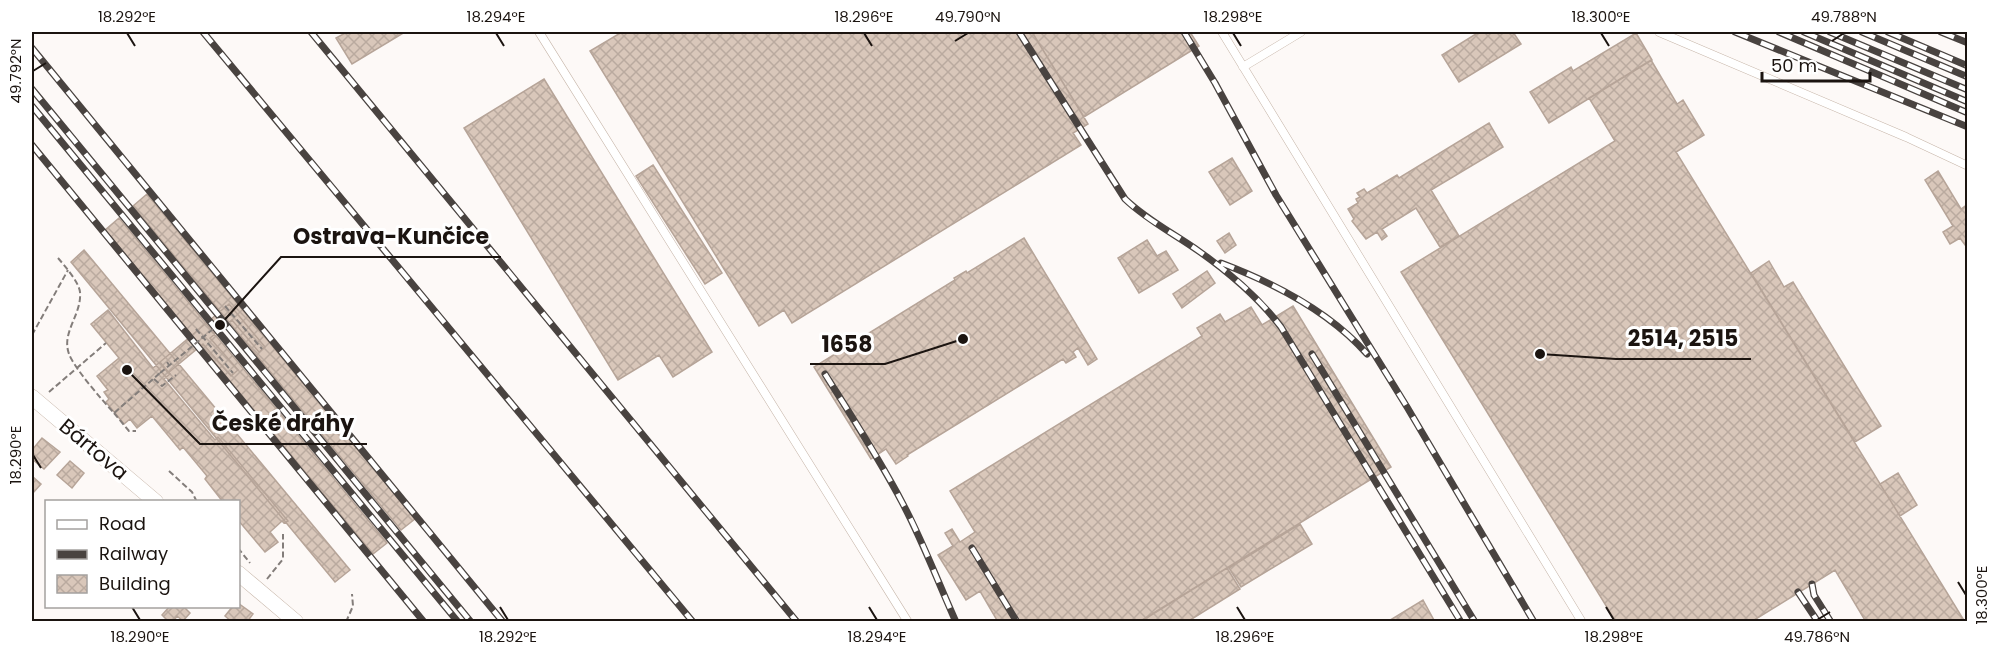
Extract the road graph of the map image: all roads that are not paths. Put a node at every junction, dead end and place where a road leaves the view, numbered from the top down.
1 (539, 32) edge
2 (1222, 32) edge
3 (1301, 32) edge
4 (1659, 32) edge
5 (1243, 67) junction
6 (1968, 166) edge
7 (32, 397) edge
8 (155, 500) edge
9 (240, 575) edge
10 (296, 621) edge
11 (908, 621) edge
12 (1582, 621) edge

1 - 11 lane
2 - 5 lane
3 - 5 lane
4 - 6 lane
5 - 12 lane
7 - 8 street, Bártova
9 - 10 street

